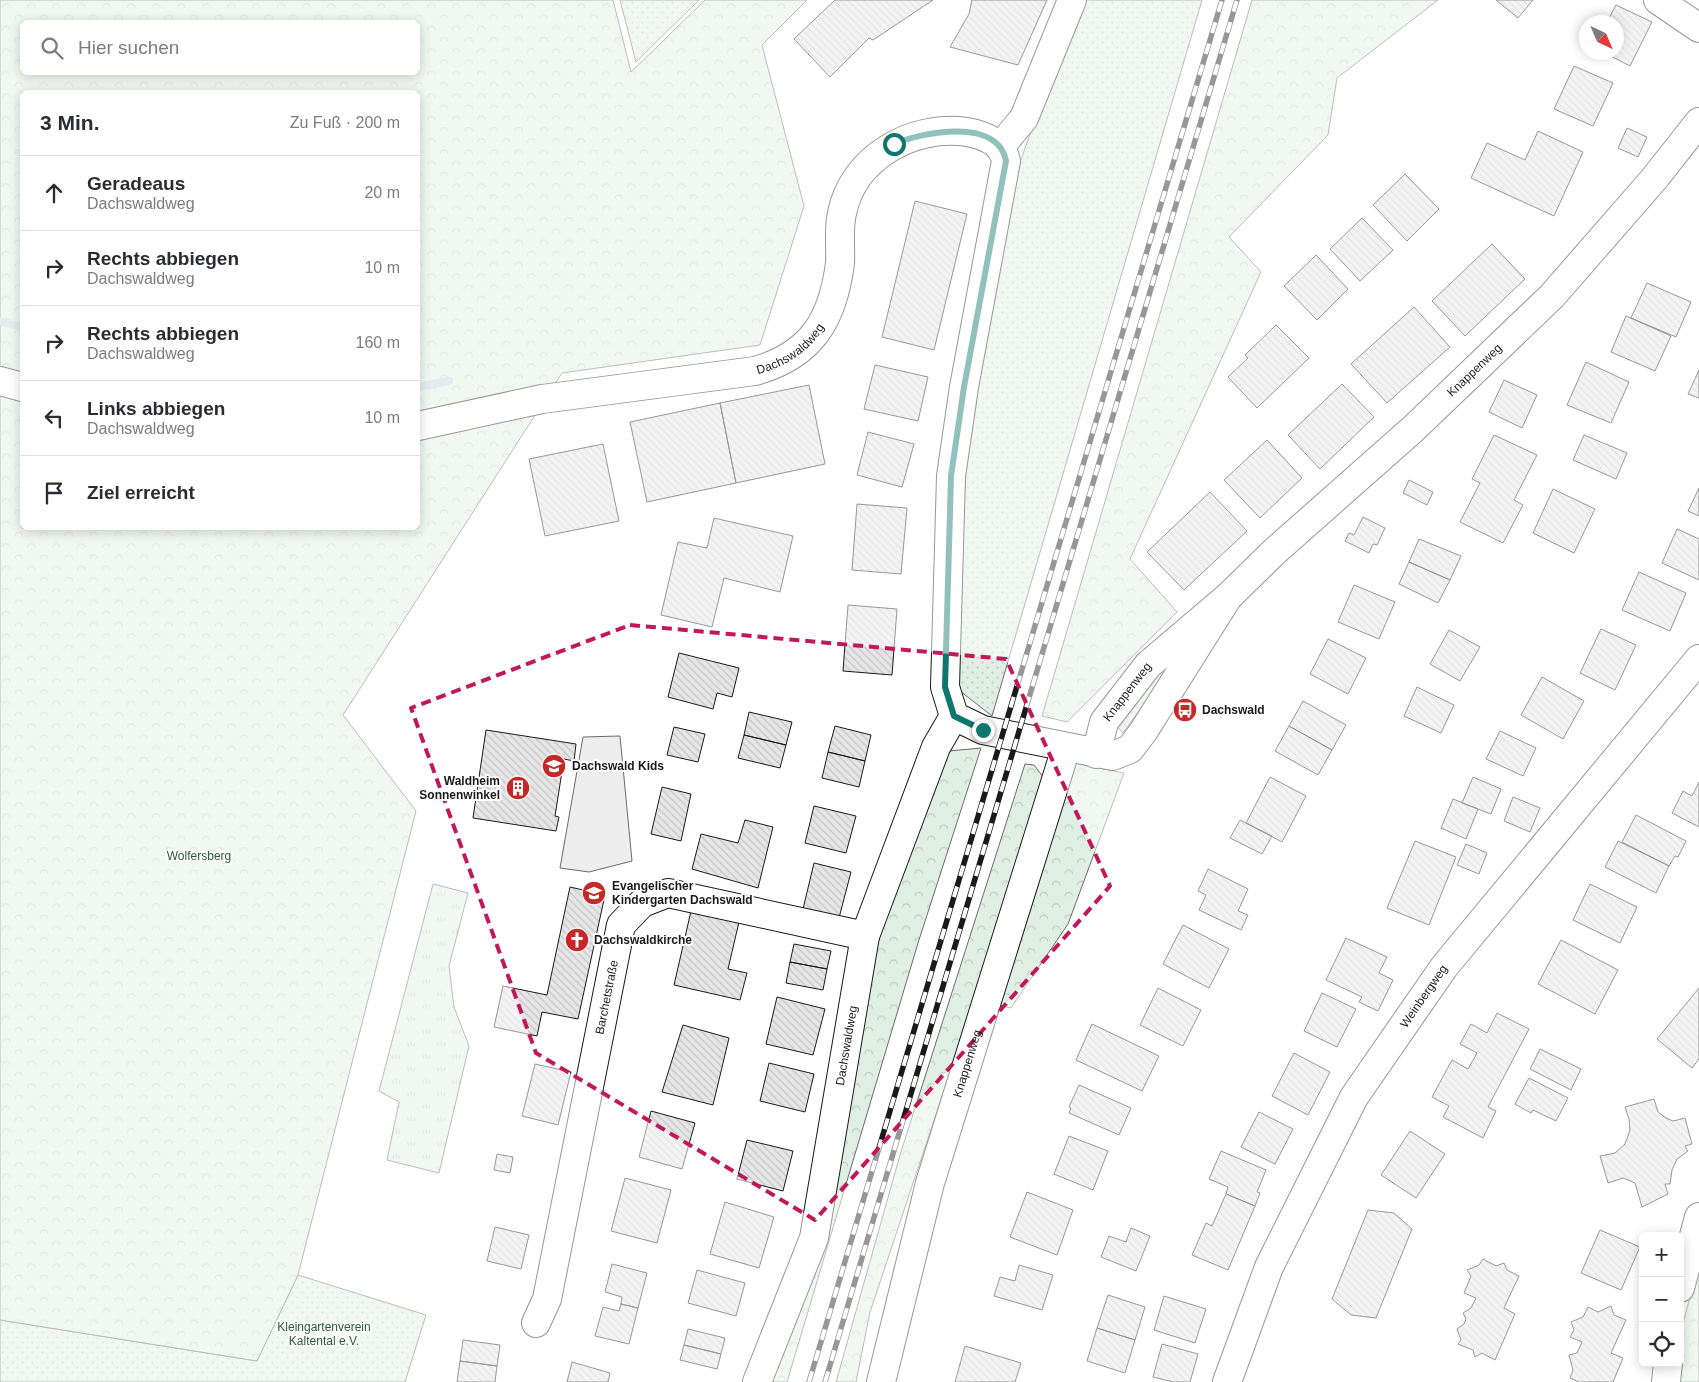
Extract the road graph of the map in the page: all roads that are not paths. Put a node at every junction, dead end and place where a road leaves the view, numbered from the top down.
1 (1072, 0) edge
2 (1658, 0) edge
3 (1699, 28) edge
4 (1699, 122) edge
5 (1000, 147) junction
6 (0, 382) edge
7 (20, 387) edge
8 (430, 424) edge
9 (1228, 597) junction
10 (1699, 659) edge
11 (954, 716) junction
12 (1066, 748) junction
13 (1096, 754) junction
14 (865, 936) junction
15 (1699, 1217) edge
16 (1683, 1277) edge
17 (536, 1323) dead end
18 (1668, 1367) edge
19 (757, 1382) edge
20 (880, 1382) edge
21 (1227, 1382) edge
22 (1666, 1382) edge

1 - 5 street
2 - 3 street
4 - 9 street, Knappenweg
5 - 8 street, Dachswaldweg
5 - 11 street
6 - 7 street
9 - 13 street, Knappenweg
9 - 13 street, Knappenweg
10 - 21 street, Weinbergweg
11 - 12 street
11 - 14 street, Dachswaldweg
12 - 13 street
12 - 20 street, Knappenweg
14 - 17 street, Barchetstraße
14 - 19 street, Dachswaldweg
15 - 16 street
18 - 22 street

